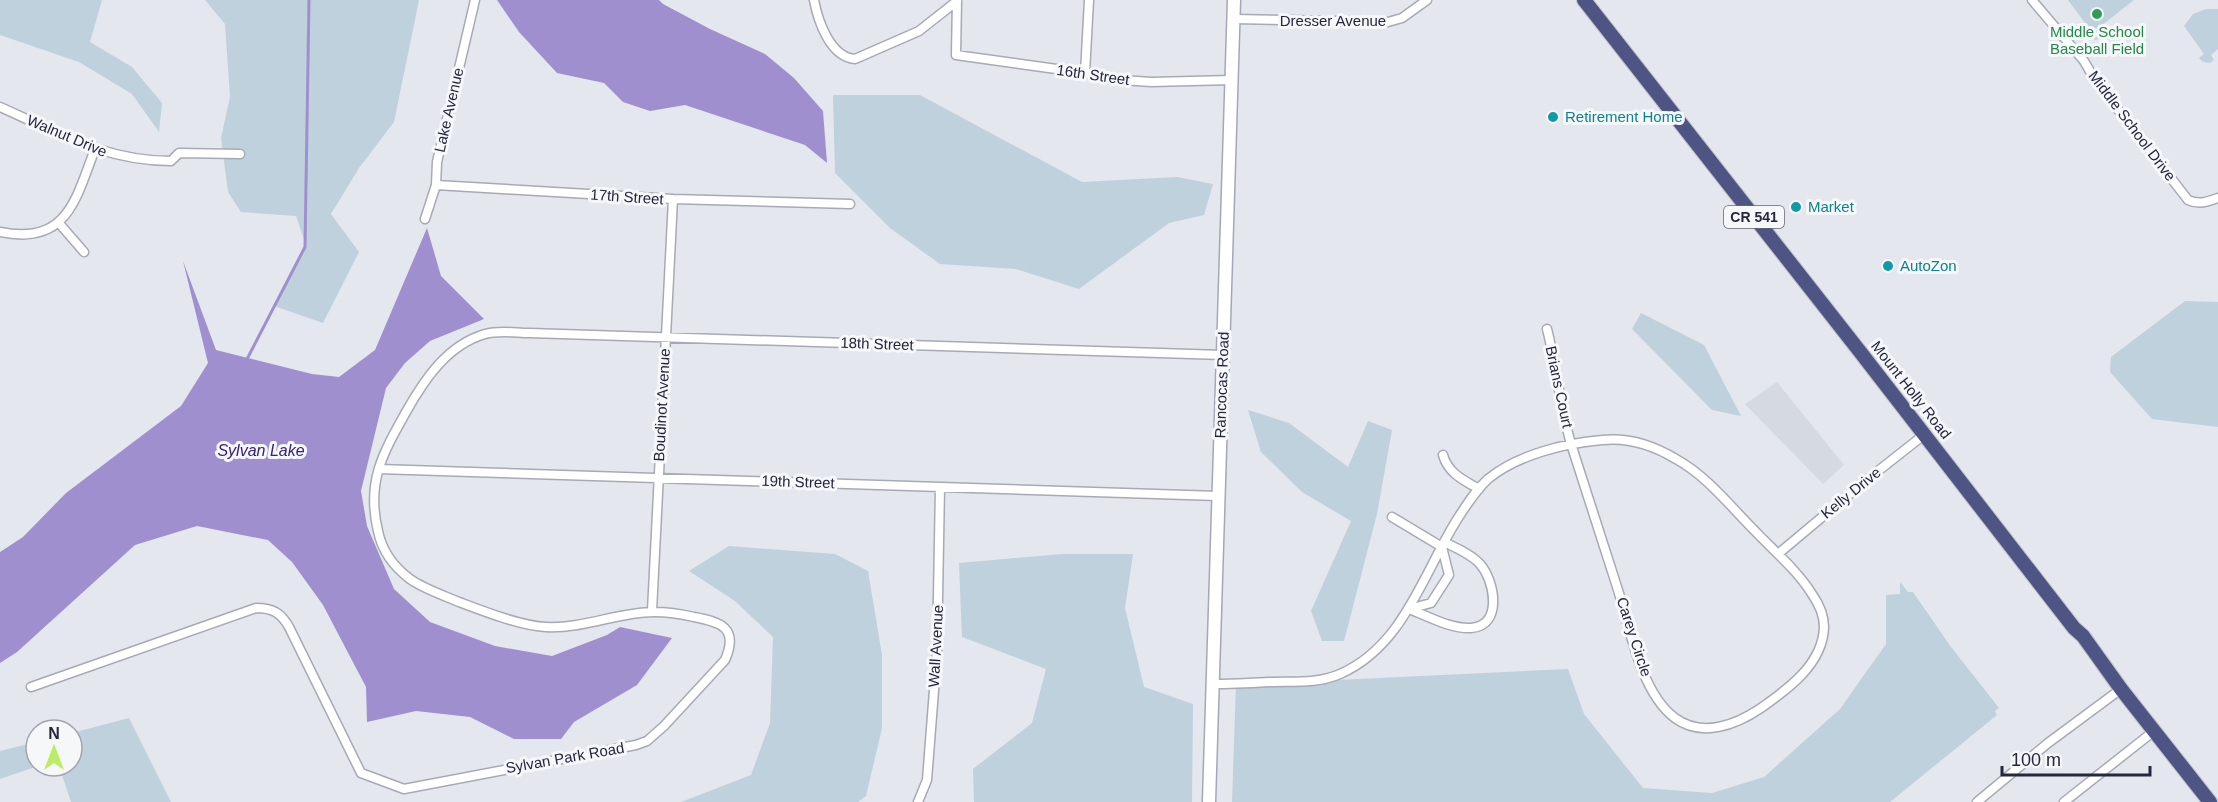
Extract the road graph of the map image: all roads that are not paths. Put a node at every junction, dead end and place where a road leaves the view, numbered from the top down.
1 (475, 0) edge
2 (814, 0) edge
3 (957, 0) edge
4 (1089, 0) edge
5 (1234, 0) edge
6 (1426, 0) edge
7 (1584, 0) edge
8 (2032, 0) edge
9 (1233, 19) junction
10 (1085, 73) junction
11 (1232, 80) junction
12 (0, 107) edge
13 (95, 149) junction
14 (240, 154) dead end
15 (436, 185) junction
16 (2218, 198) edge
17 (673, 200) junction
18 (850, 204) dead end
19 (425, 219) dead end
20 (58, 222) junction
21 (0, 231) edge
22 (84, 252) dead end
23 (1547, 329) dead end
24 (530, 333) joint
25 (666, 337) junction
26 (1223, 355) junction
27 (1925, 434) junction
28 (1571, 445) junction
29 (1443, 455) dead end
30 (379, 469) junction
31 (659, 478) junction
32 (940, 487) junction
33 (1479, 489) junction
34 (1218, 496) junction
35 (1392, 517) dead end
36 (1443, 544) junction
37 (1778, 554) junction
38 (1409, 609) junction
39 (652, 611) junction
40 (1213, 684) junction
41 (31, 687) dead end
42 (2121, 688) junction
43 (2154, 731) junction
44 (1987, 794) junction
45 (918, 802) edge
46 (1209, 802) edge
47 (1977, 802) edge
48 (1995, 802) edge
49 (2064, 802) edge
50 (2210, 802) edge

1 - 15 street, Lake Avenue
2 - 3 street
3 - 10 street, 16th Street
4 - 10 street
5 - 9 main road, Rancocas Road
6 - 9 street, Dresser Avenue
7 - 27 highway, Mount Holly Road / CR 541
8 - 16 street, Middle School Drive
9 - 11 main road, Rancocas Road
10 - 11 street, 16th Street
11 - 26 main road, Rancocas Road
12 - 13 street, Walnut Drive
13 - 14 street, Walnut Drive
13 - 20 street
15 - 17 street, 17th Street
15 - 19 street, Lake Avenue
17 - 18 street, 17th Street
17 - 25 street, Boudinot Avenue
20 - 21 street
20 - 22 street
23 - 28 street, Brians Court
24 - 25 street, 18th Street
24 - 30 street, Sylvan Park Road
25 - 26 street, 18th Street
25 - 31 street, Boudinot Avenue
26 - 34 main road, Rancocas Road
27 - 37 street, Kelly Drive
27 - 42 highway, Mount Holly Road / CR 541
28 - 33 street, Carey Circle
28 - 37 street, Carey Circle
28 - 37 street, Carey Circle
29 - 33 street
30 - 31 street, 19th Street
30 - 39 street, Sylvan Park Road
31 - 32 street, 19th Street
31 - 39 street, Boudinot Avenue
32 - 34 street, 19th Street
32 - 45 street, Wall Avenue
33 - 36 street, Carey Circle
34 - 40 main road, Rancocas Road
35 - 36 street
36 - 38 street, Carey Circle
36 - 38 street
36 - 38 street
38 - 40 street, Carey Circle
39 - 41 street, Sylvan Park Road
40 - 46 main road, Rancocas Road
42 - 43 highway, Mount Holly Road / CR 541
42 - 44 street
43 - 49 street
43 - 50 highway, Mount Holly Road / CR 541
44 - 47 street
44 - 48 street

